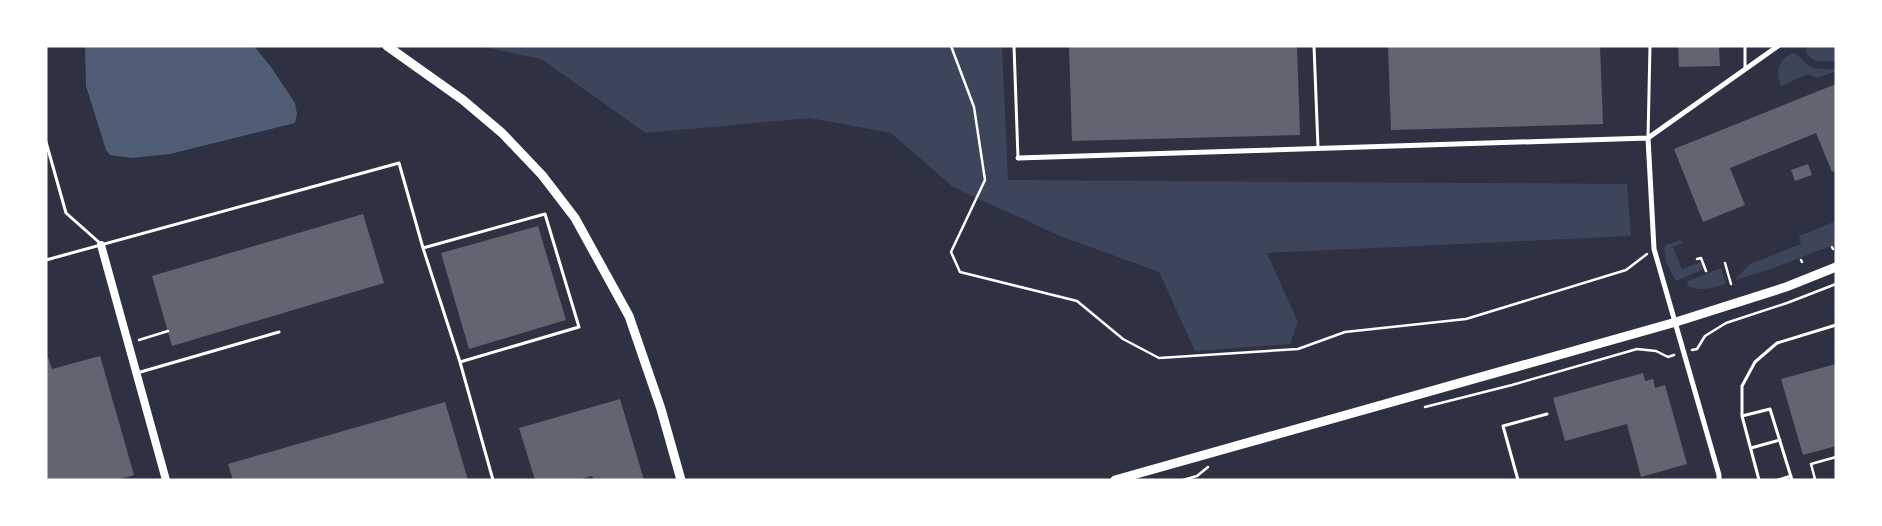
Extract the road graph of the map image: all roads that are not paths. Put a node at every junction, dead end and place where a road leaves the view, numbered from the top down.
1 (387, 46) edge
2 (1014, 46) edge
3 (1314, 46) edge
4 (1650, 46) edge
5 (1745, 46) edge
6 (1778, 46) edge
7 (1745, 70) junction
8 (1648, 138) junction
9 (46, 142) edge
10 (1318, 149) junction
11 (1018, 158) joint
12 (101, 245) junction
13 (423, 248) junction
14 (46, 260) edge
15 (1836, 267) edge
16 (1676, 322) junction
17 (1836, 325) edge
18 (279, 332) dead end
19 (460, 362) junction
20 (136, 373) junction
21 (1547, 414) dead end
22 (1742, 416) junction
23 (1780, 440) junction
24 (1751, 448) junction
25 (1792, 478) edge
26 (166, 480) edge
27 (493, 480) edge
28 (681, 480) edge
29 (1115, 480) edge
30 (1518, 480) edge
31 (1719, 480) edge
32 (1759, 480) edge
33 (1778, 480) edge

1 - 28 main road
2 - 11 lane
3 - 10 lane
4 - 8 lane
5 - 7 lane
6 - 7 street
7 - 8 street
8 - 10 street
8 - 16 street
9 - 12 lane
10 - 11 street
12 - 13 lane
12 - 14 lane
12 - 20 street
13 - 19 lane
13 - 19 lane
15 - 16 main road
16 - 29 main road
16 - 31 street
17 - 22 lane
18 - 20 lane
19 - 27 lane
20 - 26 street
21 - 30 lane
22 - 23 lane
22 - 24 lane
23 - 24 lane
23 - 25 lane
24 - 32 lane
25 - 33 lane

